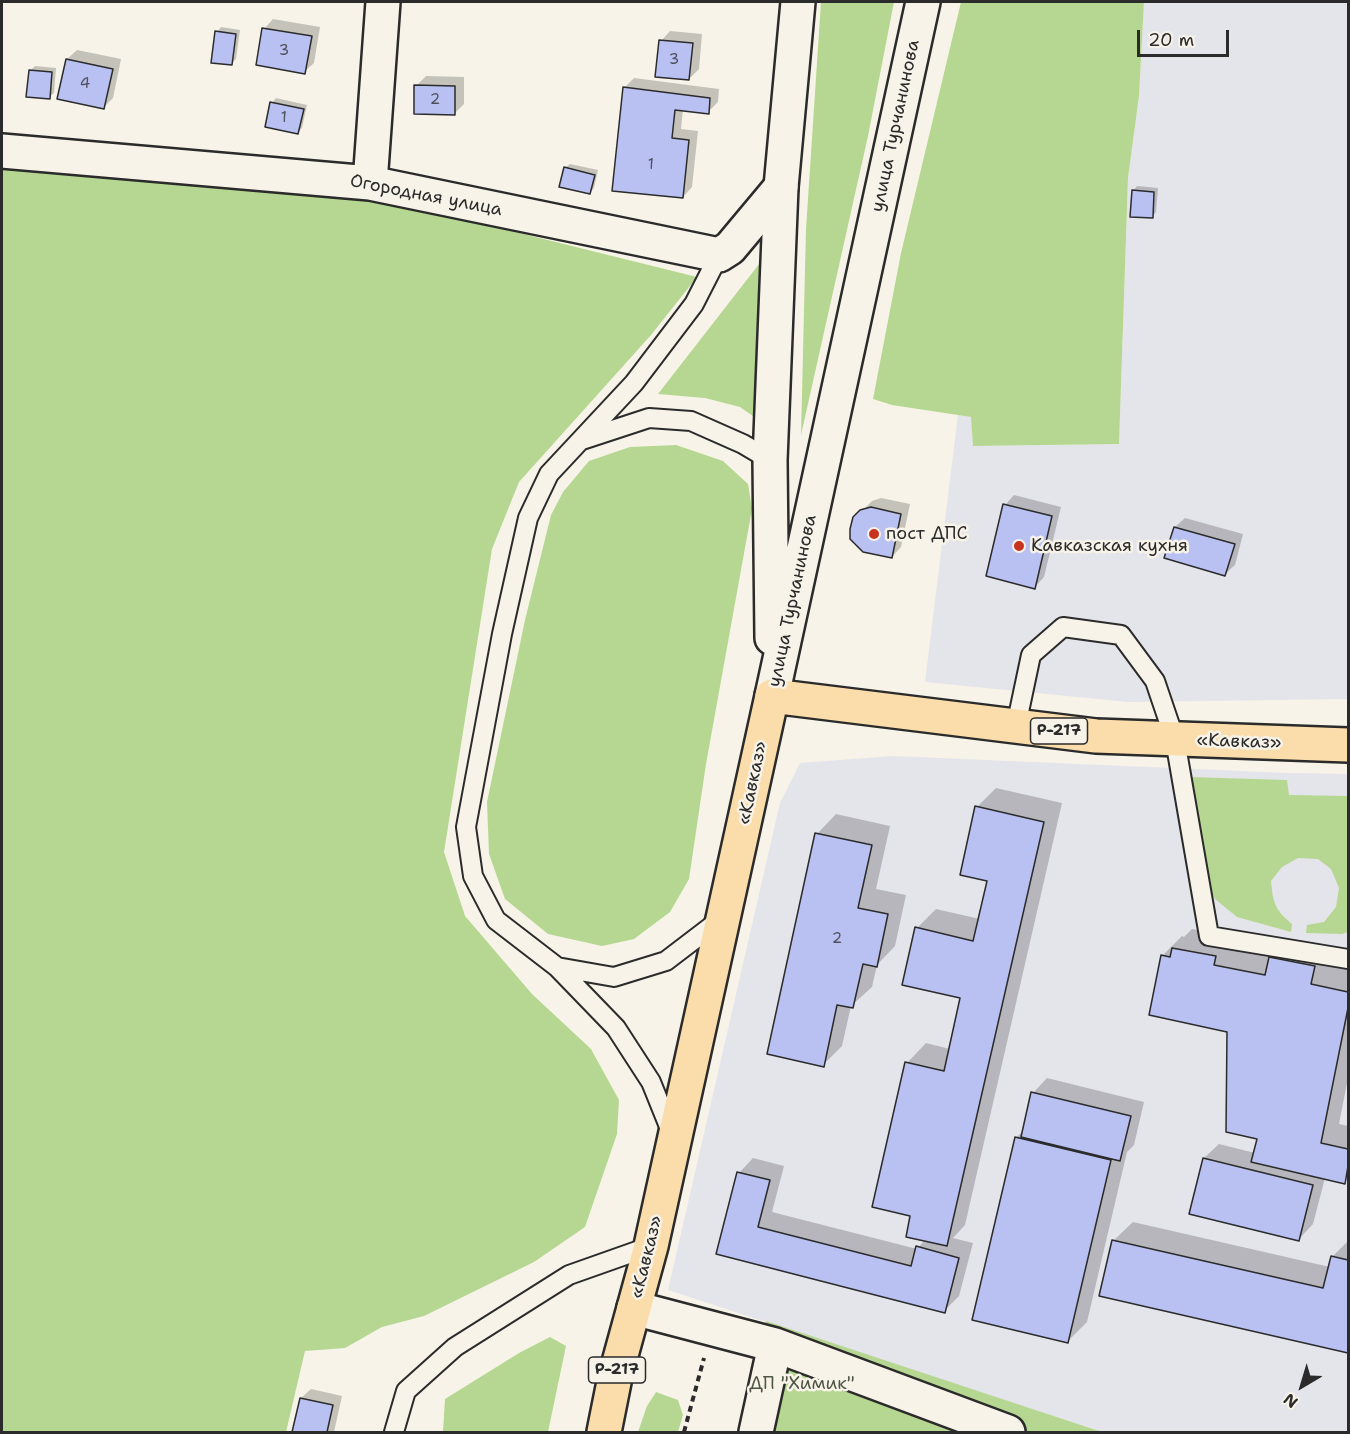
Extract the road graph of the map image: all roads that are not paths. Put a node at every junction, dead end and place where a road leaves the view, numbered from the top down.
1 (383, 2) edge
2 (798, 2) edge
3 (923, 2) edge
4 (2, 151) edge
5 (370, 183) junction
6 (781, 187) junction
7 (719, 255) junction
8 (580, 441) junction
9 (770, 460) junction
10 (772, 696) junction
11 (1016, 726) junction
12 (1175, 740) junction
13 (1348, 745) edge
14 (723, 918) junction
15 (1348, 959) edge
16 (557, 967) junction
17 (674, 1141) junction
18 (651, 1246) junction
19 (634, 1308) junction
20 (775, 1345) junction
21 (394, 1432) edge
22 (604, 1432) edge
23 (756, 1432) edge
24 (1008, 1432) edge

1 - 5 street
2 - 6 street, улица Турчанинова / Р-217
3 - 10 street, улица Турчанинова / Р-217
4 - 5 street, Огородная улица
5 - 7 street, Огородная улица
6 - 7 street
6 - 9 street, улица Турчанинова / Р-217
7 - 8 lane
8 - 9 lane
8 - 16 lane
9 - 10 street, улица Турчанинова / Р-217
10 - 11 highway, «Кавказ» / Р-217
10 - 14 highway, «Кавказ» / Р-217
11 - 12 highway, «Кавказ» / Р-217
11 - 12 lane
12 - 13 highway, «Кавказ» / Р-217
12 - 15 lane
14 - 16 lane
14 - 17 highway, «Кавказ» / Р-217
16 - 17 lane
17 - 18 highway, «Кавказ» / Р-217
18 - 19 highway, «Кавказ» / Р-217
18 - 21 lane
19 - 20 street
19 - 22 highway, «Кавказ» / Р-217
20 - 23 street
20 - 24 street

